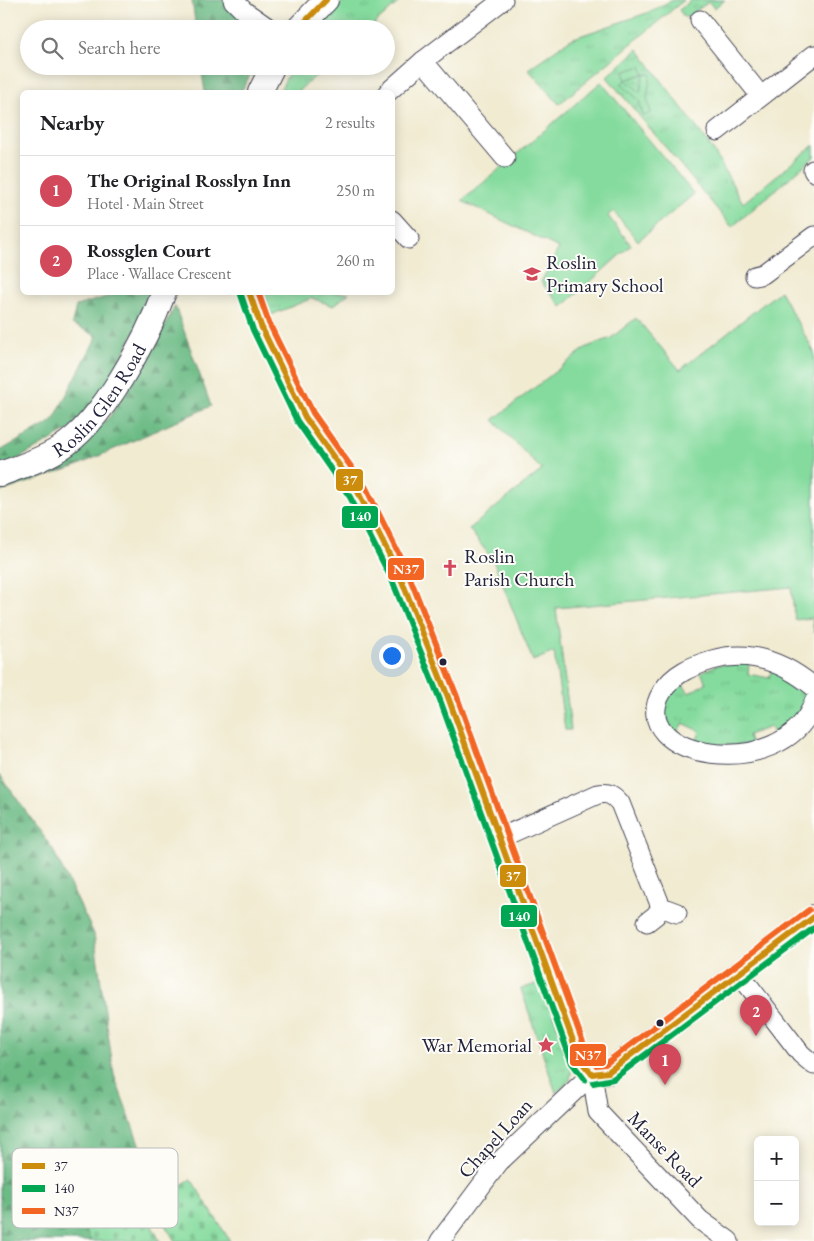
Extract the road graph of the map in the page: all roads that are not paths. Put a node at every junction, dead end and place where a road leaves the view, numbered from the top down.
1 (233, 0) edge
2 (326, 0) edge
3 (503, 0) edge
4 (257, 20) edge
5 (307, 20) edge
6 (706, 23) dead end
7 (814, 55) edge
8 (423, 61) junction
9 (268, 75) edge
10 (261, 90) edge
11 (390, 90) edge
12 (760, 95) junction
13 (716, 131) dead end
14 (504, 158) dead end
15 (395, 223) edge
16 (814, 236) edge
17 (409, 239) dead end
18 (755, 276) dead end
19 (163, 295) edge
20 (250, 295) edge
21 (0, 474) edge
22 (814, 687) edge
23 (814, 702) edge
24 (500, 838) junction
25 (814, 917) edge
26 (647, 922) dead end
27 (738, 972) junction
28 (814, 1065) edge
29 (592, 1074) junction
30 (440, 1241) edge
31 (729, 1241) edge

1 - 4 street
2 - 5 main road
3 - 8 street
6 - 12 street
7 - 12 street
8 - 11 street
8 - 14 street
9 - 10 main road
12 - 13 street
15 - 17 street
16 - 18 street
19 - 21 main road, Roslin Glen Road
20 - 24 main road
22 - 23 street
24 - 26 street
24 - 29 main road
25 - 27 main road
27 - 28 street
27 - 29 main road
29 - 30 street, Chapel Loan
29 - 31 street, Manse Road

